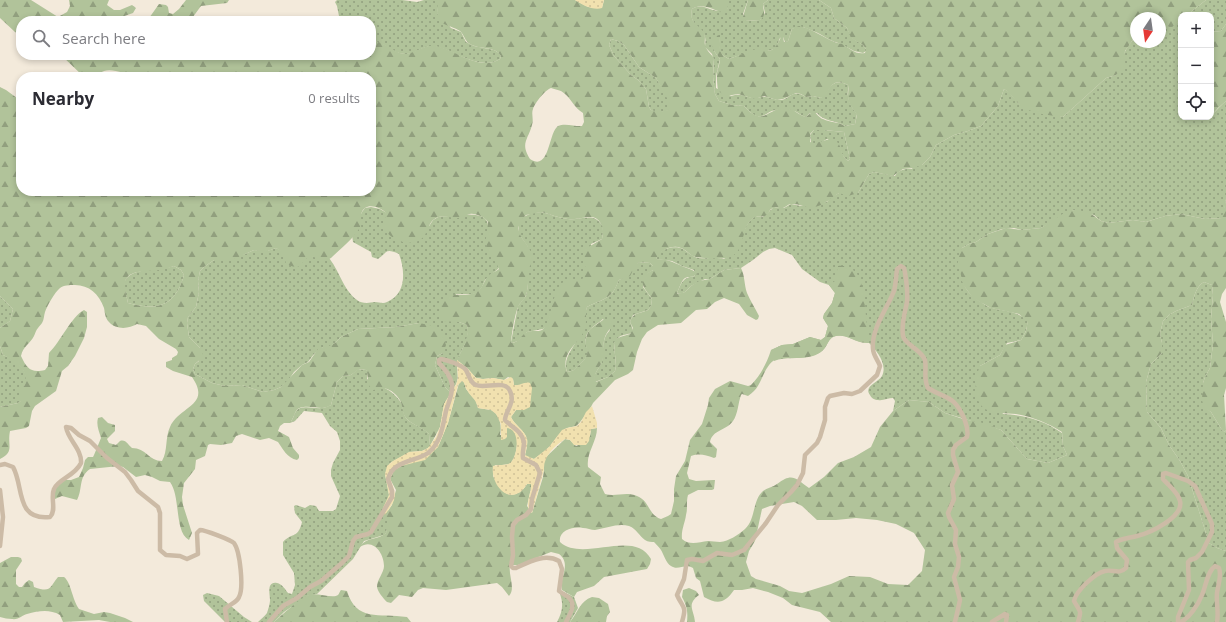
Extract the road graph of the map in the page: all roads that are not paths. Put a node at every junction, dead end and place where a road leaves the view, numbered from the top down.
1 (0, 465) edge
2 (0, 490) edge
3 (0, 546) edge
4 (227, 622) edge
5 (269, 622) edge
6 (566, 622) edge
7 (682, 622) edge
8 (955, 622) edge
9 (992, 622) edge
10 (1006, 622) edge
11 (1078, 622) edge
12 (1180, 622) edge
13 (1217, 622) edge

1 - 4 street
2 - 3 street
5 - 6 street
7 - 8 street
9 - 10 street
11 - 12 street
12 - 13 street

